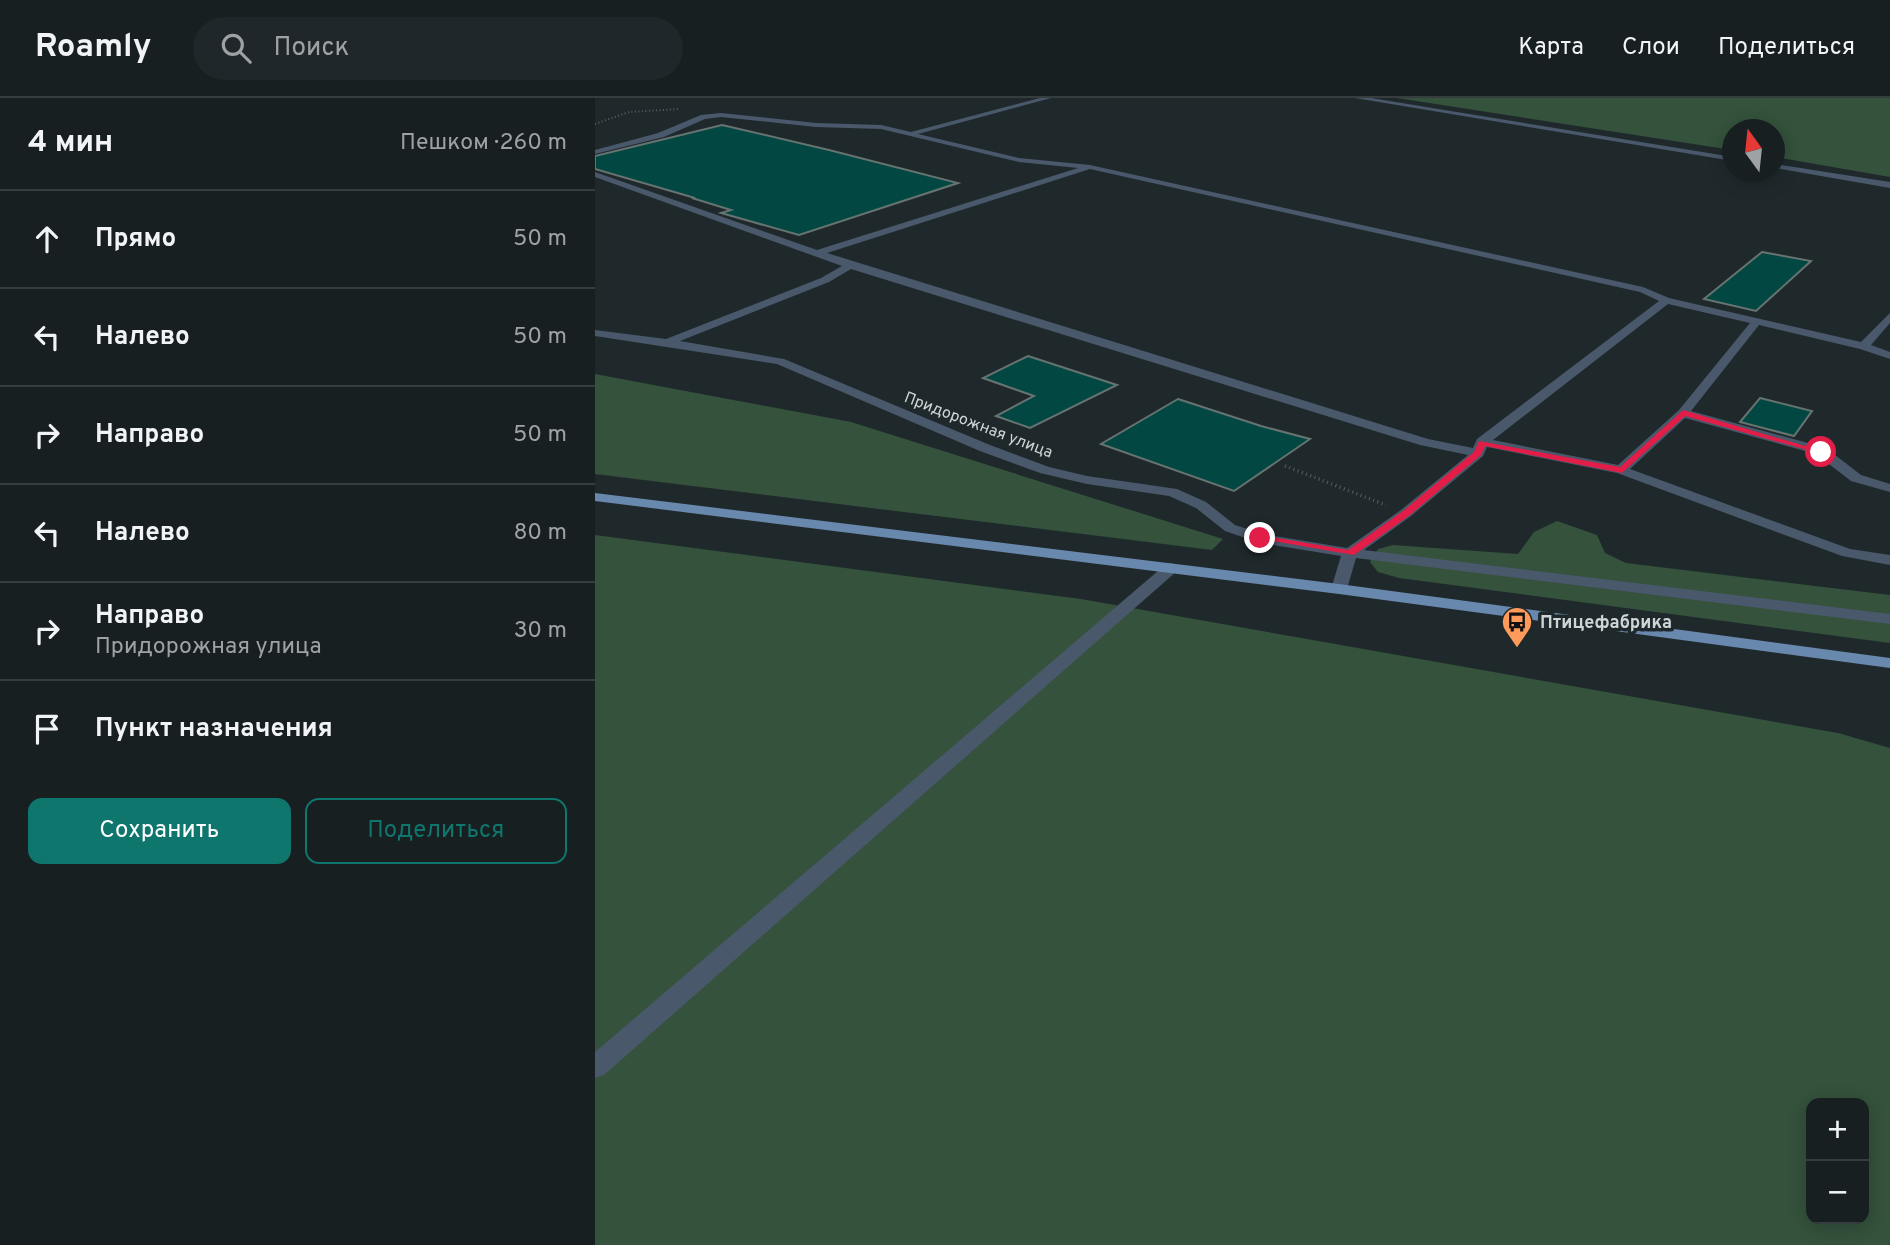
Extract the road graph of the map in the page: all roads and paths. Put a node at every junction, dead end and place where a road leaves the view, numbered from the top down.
1 (1048, 98) edge
2 (1358, 98) edge
3 (910, 133) junction
4 (595, 152) edge
5 (1722, 157) edge
6 (1090, 167) junction
7 (1785, 168) edge
8 (595, 174) edge
9 (1890, 185) edge
10 (818, 253) junction
11 (850, 265) junction
12 (1666, 300) junction
13 (1890, 316) edge
14 (1756, 322) junction
15 (595, 334) edge
16 (667, 342) junction
17 (1864, 346) junction
18 (1890, 356) edge
19 (1683, 413) junction
20 (1480, 448) junction
21 (1285, 466) dead end
22 (1622, 470) junction
23 (1890, 488) edge
24 (595, 497) edge
25 (1406, 513) junction
26 (1350, 553) junction
27 (1890, 559) edge
28 (1171, 568) junction
29 (1339, 589) junction
30 (1890, 619) edge
31 (1890, 663) edge
32 (595, 1068) edge

1 - 3 street
2 - 5 street
3 - 4 street
3 - 6 street
6 - 10 street
6 - 12 street
7 - 9 street
8 - 10 street
10 - 11 street
11 - 16 street
11 - 20 street
12 - 14 street
12 - 20 street
13 - 17 street
14 - 17 street
14 - 19 street
15 - 16 street, Придорожная улица
16 - 26 street, Придорожная улица
17 - 18 street
19 - 22 street
19 - 23 street
20 - 22 street
20 - 25 street
21 - 25 path
22 - 27 street
24 - 28 main road
25 - 26 street
26 - 29 street
26 - 30 street, Придорожная улица
28 - 29 main road
28 - 32 street
29 - 31 main road

